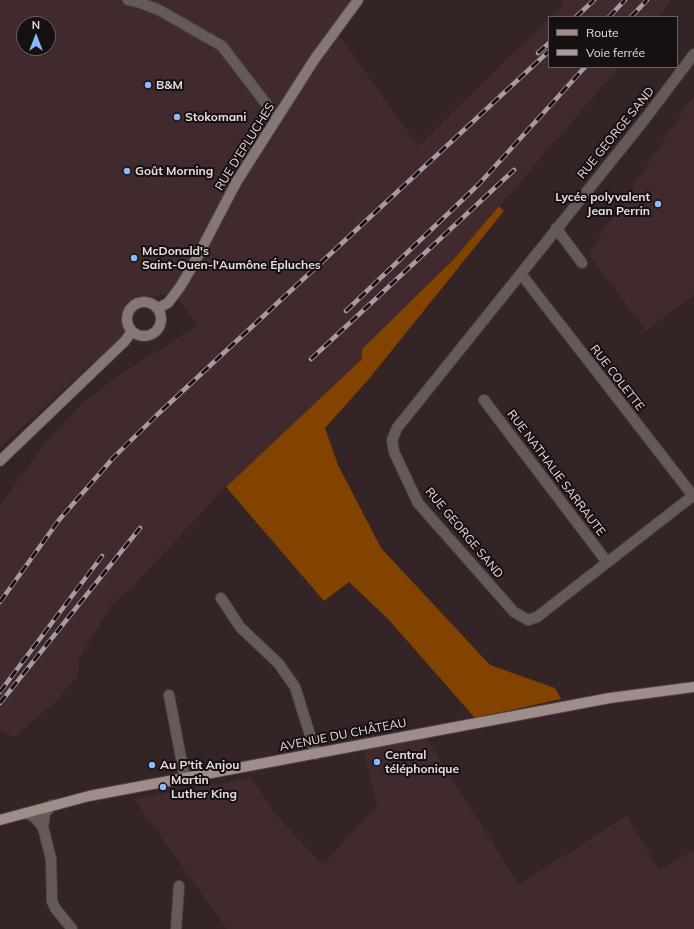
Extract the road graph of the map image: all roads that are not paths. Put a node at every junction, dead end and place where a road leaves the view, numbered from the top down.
1 (128, 0) edge
2 (357, 0) edge
3 (140, 2) edge
4 (694, 54) edge
5 (277, 118) junction
6 (556, 228) junction
7 (582, 263) dead end
8 (521, 274) junction
9 (158, 308) junction
10 (132, 331) junction
11 (484, 400) dead end
12 (0, 461) edge
13 (694, 496) edge
14 (607, 562) junction
15 (221, 598) dead end
16 (694, 688) edge
17 (169, 695) dead end
18 (316, 754) junction
19 (186, 778) junction
20 (52, 805) junction
21 (25, 813) junction
22 (0, 820) edge
23 (43, 826) junction
24 (179, 886) dead end
25 (72, 929) edge
26 (176, 929) edge

1 - 3 street
2 - 5 street, RUE D'EPLUCHES
3 - 5 street
4 - 6 street, RUE GEORGE SAND
5 - 9 street, RUE D'EPLUCHES
6 - 7 street
6 - 8 street, RUE GEORGE SAND
8 - 13 street, RUE COLETTE
8 - 14 street, RUE GEORGE SAND
9 - 10 street
9 - 10 street
10 - 12 street
11 - 14 street, RUE NATHALIE SARRAUTE
13 - 14 street, RUE GEORGE SAND
15 - 18 street
16 - 18 main road, AVENUE DU CHÂTEAU
17 - 19 street
18 - 19 main road, AVENUE DU CHÂTEAU
19 - 20 main road, AVENUE DU CHÂTEAU
20 - 21 main road, AVENUE DU CHÂTEAU
20 - 23 street
21 - 22 main road, AVENUE DU CHÂTEAU
21 - 23 street
23 - 25 street
24 - 26 street

